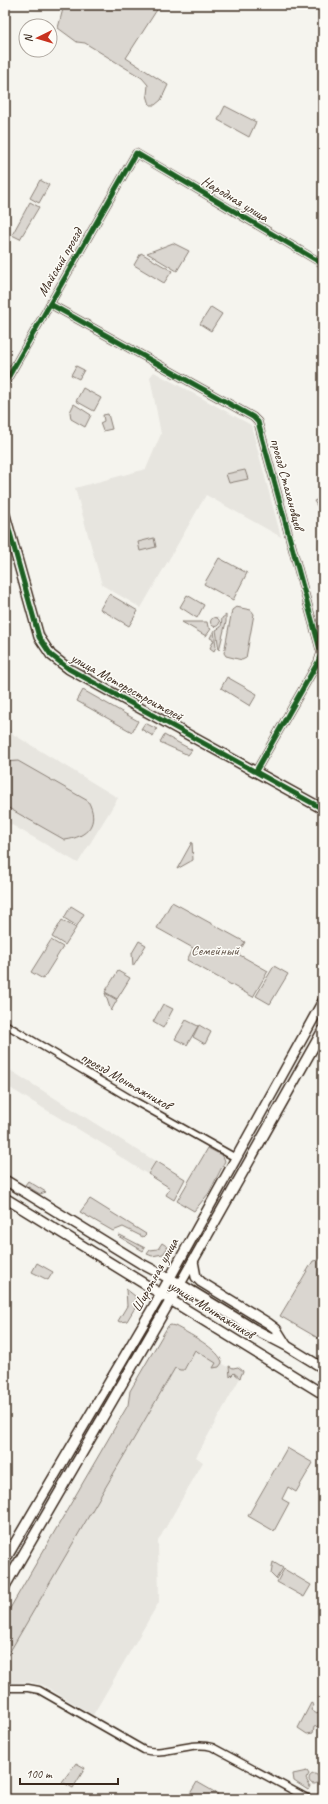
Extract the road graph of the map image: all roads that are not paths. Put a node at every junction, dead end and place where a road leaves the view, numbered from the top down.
1 (136, 153) joint
2 (323, 264) edge
3 (50, 304) junction
4 (5, 383) edge
5 (5, 515) edge
6 (256, 771) junction
7 (323, 809) edge
8 (323, 1001) edge
9 (5, 1024) edge
10 (308, 1029) junction
11 (321, 1033) edge
12 (292, 1058) junction
13 (303, 1065) junction
14 (236, 1158) junction
15 (5, 1180) edge
16 (5, 1198) edge
17 (193, 1261) junction
18 (169, 1279) junction
19 (180, 1284) junction
20 (161, 1294) junction
21 (171, 1300) junction
22 (287, 1346) junction
23 (323, 1368) edge
24 (323, 1394) edge
25 (5, 1560) edge
26 (5, 1586) edge
27 (5, 1688) edge
28 (309, 1799) edge

1 - 2 street, Народная улица
1 - 3 street, Майский проезд
3 - 4 street, Майский проезд
3 - 6 street, проезд Стахановцев
5 - 6 main road, улица Моторостроителей
6 - 7 main road, улица Моторостроителей
8 - 10 main road, Широтная улица
9 - 14 street, проезд Монтажников
10 - 11 main road
10 - 12 main road, Широтная улица
11 - 13 main road, Широтная улица
12 - 13 main road
12 - 14 main road, Широтная улица
13 - 17 main road, Широтная улица
14 - 18 main road, Широтная улица
15 - 18 main road, улица Монтажников
16 - 20 main road, улица Монтажников
17 - 19 main road, Широтная улица
17 - 22 main road
18 - 19 main road, улица Монтажников
18 - 20 main road, Широтная улица
19 - 21 main road, Широтная улица
19 - 22 main road, улица Монтажников
20 - 21 main road, улица Монтажников
20 - 25 main road, Широтная улица
21 - 24 main road, улица Монтажников
21 - 26 main road, Широтная улица
22 - 23 main road, улица Монтажников
27 - 28 street

